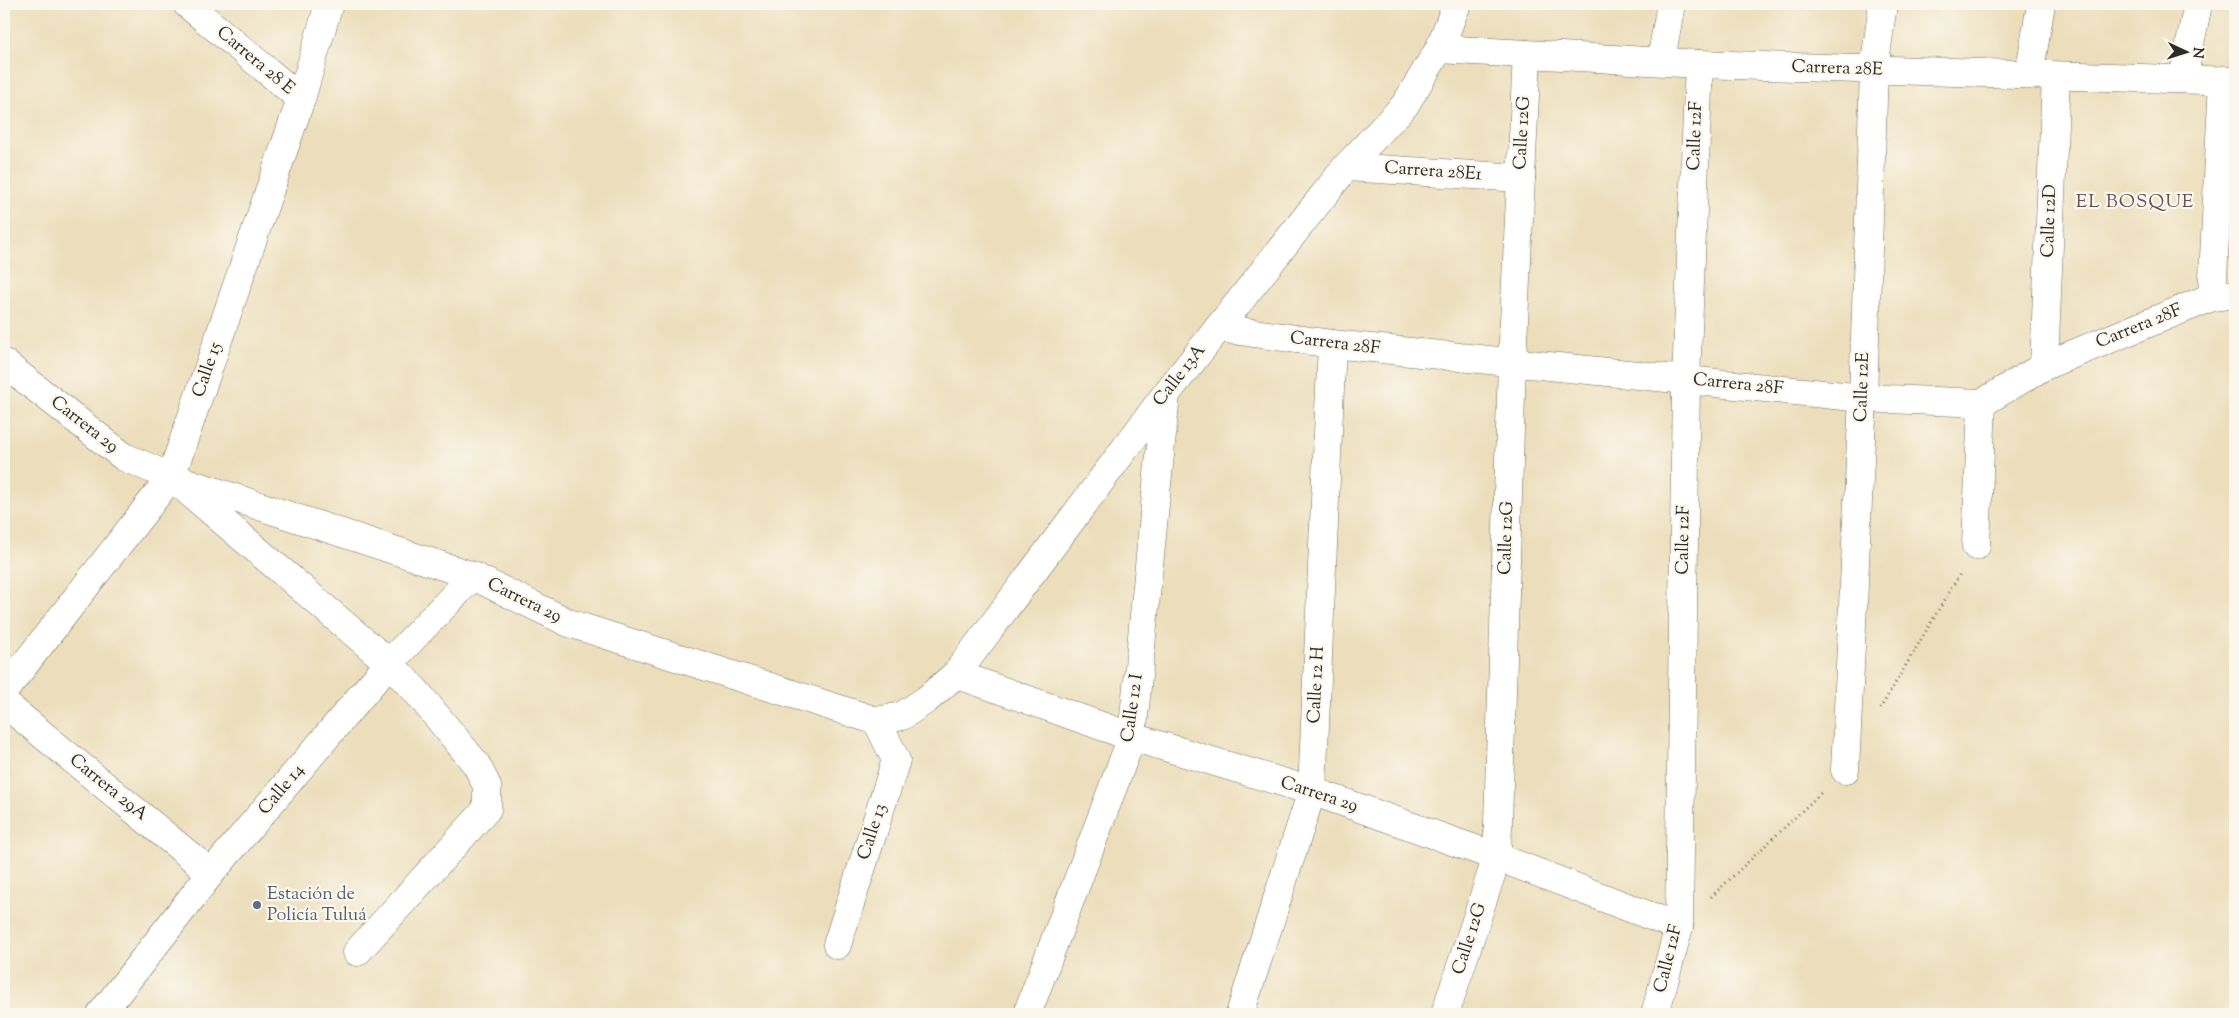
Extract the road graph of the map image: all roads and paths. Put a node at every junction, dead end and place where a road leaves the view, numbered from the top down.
1 (187, 4) edge
2 (328, 4) edge
3 (1456, 4) edge
4 (1671, 4) edge
5 (1883, 4) edge
6 (2041, 4) edge
7 (2198, 4) edge
8 (1439, 49) junction
9 (1527, 54) junction
10 (1661, 60) junction
11 (1699, 64) junction
12 (1874, 70) junction
13 (2029, 75) junction
14 (2056, 76) junction
15 (2183, 79) junction
16 (2229, 80) edge
17 (301, 99) junction
18 (1346, 167) junction
19 (1521, 178) junction
20 (2224, 295) edge
21 (1218, 328) junction
22 (1332, 344) junction
23 (4, 363) edge
24 (1512, 363) junction
25 (2044, 366) junction
26 (1686, 380) junction
27 (1166, 394) junction
28 (1863, 398) junction
29 (1982, 403) junction
30 (171, 477) junction
31 (1976, 546) dead end
32 (473, 576) junction
33 (389, 663) junction
34 (956, 674) junction
35 (4, 691) edge
36 (4, 703) edge
37 (877, 722) junction
38 (1132, 737) junction
39 (1845, 770) dead end
40 (1312, 791) junction
41 (1497, 857) junction
42 (211, 873) junction
43 (1679, 927) junction
44 (837, 945) dead end
45 (357, 952) dead end
46 (1030, 1006) dead end
47 (101, 1014) edge
48 (1240, 1014) edge
49 (1445, 1014) edge
50 (1655, 1014) edge

1 - 17 street, Carrera 28 E
2 - 17 street, Calle 15
3 - 8 street, Calle 13A
4 - 10 street
5 - 12 street, Calle 12E
6 - 13 street
7 - 15 street
8 - 9 street, Carrera 28E
8 - 18 street, Calle 13A
9 - 10 street, Carrera 28E
9 - 19 street, Calle 12G
10 - 11 street, Carrera 28E
11 - 12 street, Carrera 28E
11 - 26 street, Calle 12F
12 - 13 street, Carrera 28E
12 - 28 street, Calle 12E
13 - 14 street, Carrera 28E
14 - 15 street, Carrera 28E
14 - 25 street, Calle 12D
15 - 16 street, Carrera 28E
16 - 20 street
17 - 30 street, Calle 15
18 - 19 street, Carrera 28E1
18 - 21 street, Calle 13A
19 - 24 street, Calle 12G
20 - 25 street, Carrera 28F
21 - 22 street, Carrera 28F
21 - 27 street, Calle 13A
22 - 24 street, Carrera 28F
22 - 40 street, Calle 12 H
23 - 30 street, Carrera 29
24 - 26 street, Carrera 28F
24 - 41 street, Calle 12G
25 - 29 street, Carrera 28F
26 - 28 street, Carrera 28F
26 - 43 street, Calle 12F
27 - 34 street, Calle 13A
27 - 38 street, Calle 12 I
28 - 29 street, Carrera 28F
28 - 39 street, Calle 12E
29 - 31 street
30 - 32 street, Carrera 29
30 - 33 street, Carrera 29
30 - 35 street, Calle 15
32 - 33 street, Calle 14
32 - 37 street, Carrera 29
33 - 42 street, Calle 14
33 - 45 street, Carrera 29
34 - 37 street, Calle 13A
34 - 38 street, Carrera 29
36 - 42 street, Carrera 29A
37 - 44 street, Calle 13
38 - 40 street, Carrera 29
38 - 46 street, Calle 12 I
40 - 41 street, Carrera 29
40 - 48 street, Calle 12 H
41 - 43 street, Carrera 29
41 - 49 street, Calle 12G
42 - 47 street, Calle 14
43 - 50 street, Calle 12F

